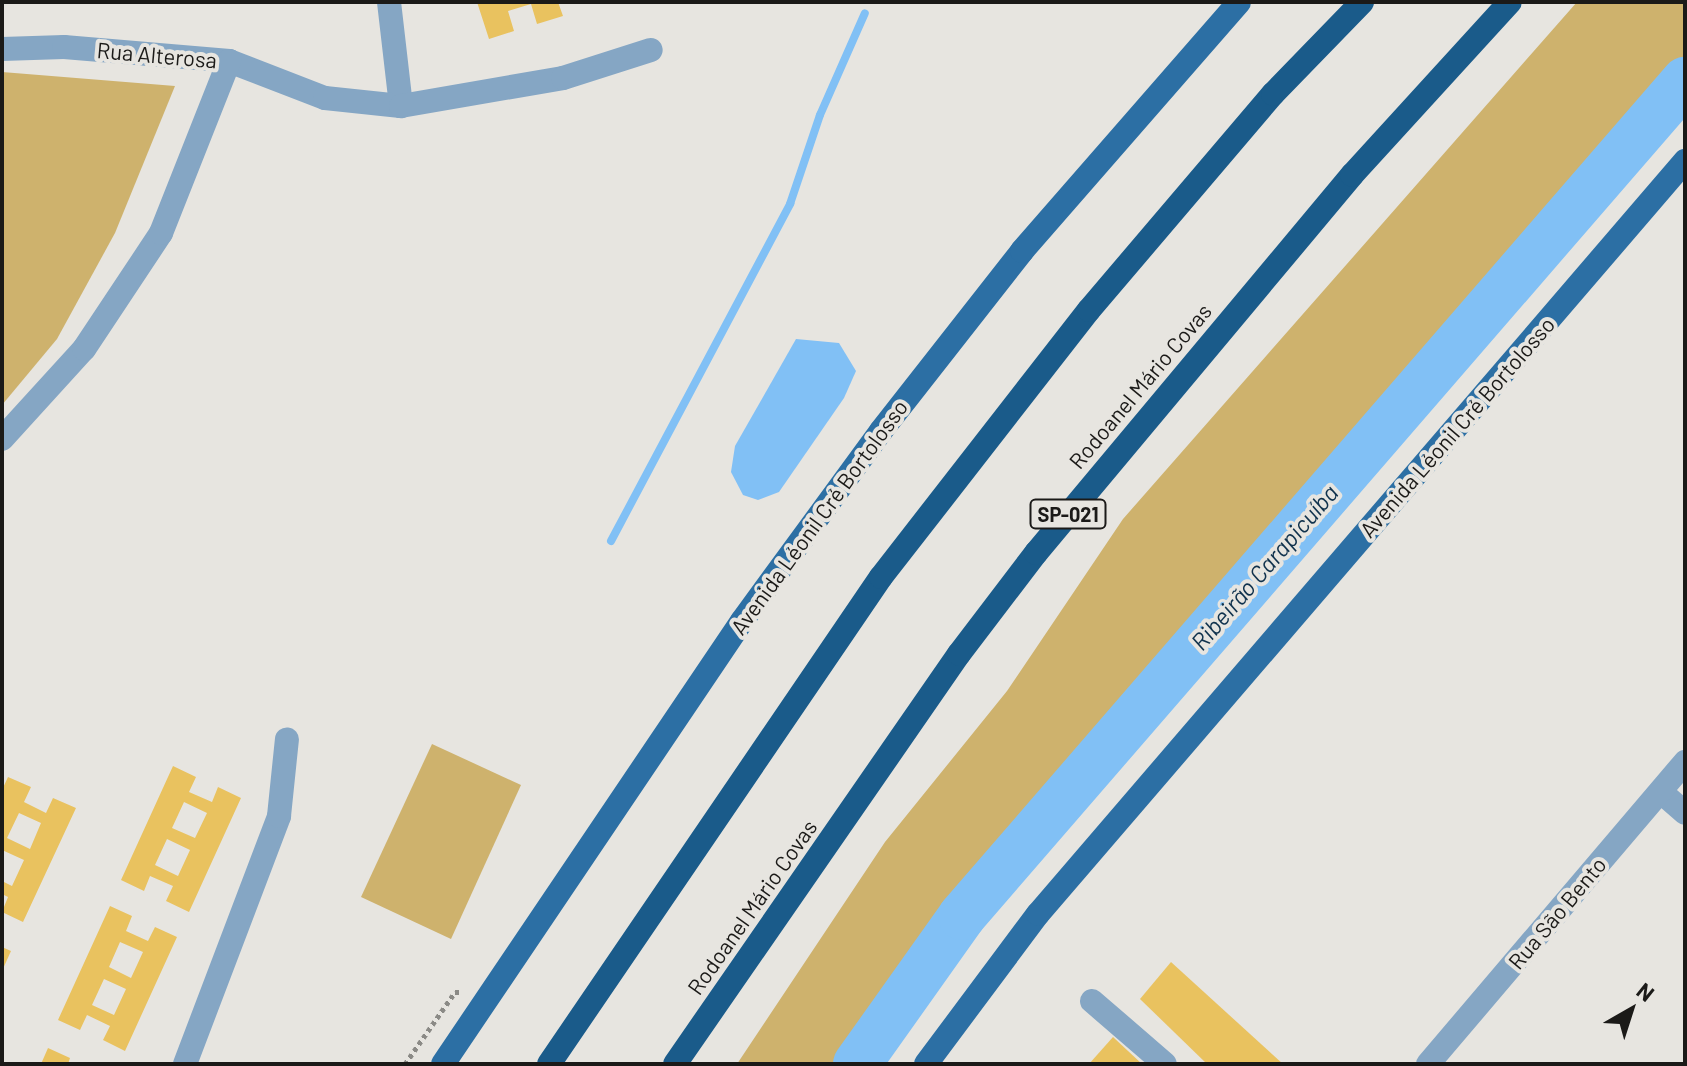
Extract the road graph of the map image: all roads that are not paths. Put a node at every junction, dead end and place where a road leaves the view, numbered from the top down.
1 (389, 2) edge
2 (1239, 2) edge
3 (1362, 2) edge
4 (1510, 2) edge
5 (2, 49) edge
6 (651, 50) dead end
7 (229, 61) junction
8 (401, 106) junction
9 (1685, 161) edge
10 (2, 439) edge
11 (287, 739) dead end
12 (1685, 762) edge
13 (1661, 792) junction
14 (1685, 813) edge
15 (1092, 1001) dead end
16 (185, 1064) edge
17 (443, 1064) edge
18 (549, 1064) edge
19 (675, 1064) edge
20 (926, 1064) edge
21 (1165, 1064) edge
22 (1428, 1064) edge

1 - 8 street
2 - 17 main road, Avenida Léonil Cré Bortolosso
3 - 18 highway
4 - 19 highway, Rodoanel Mário Covas / SP-021
5 - 7 street, Rua Alterosa
6 - 8 street, Rua Alterosa
7 - 8 street, Rua Alterosa
7 - 10 street
9 - 20 main road, Avenida Léonil Cré Bortolosso
11 - 16 street
12 - 13 street, Rua São Bento
13 - 14 street
13 - 22 street, Rua São Bento
15 - 21 street

